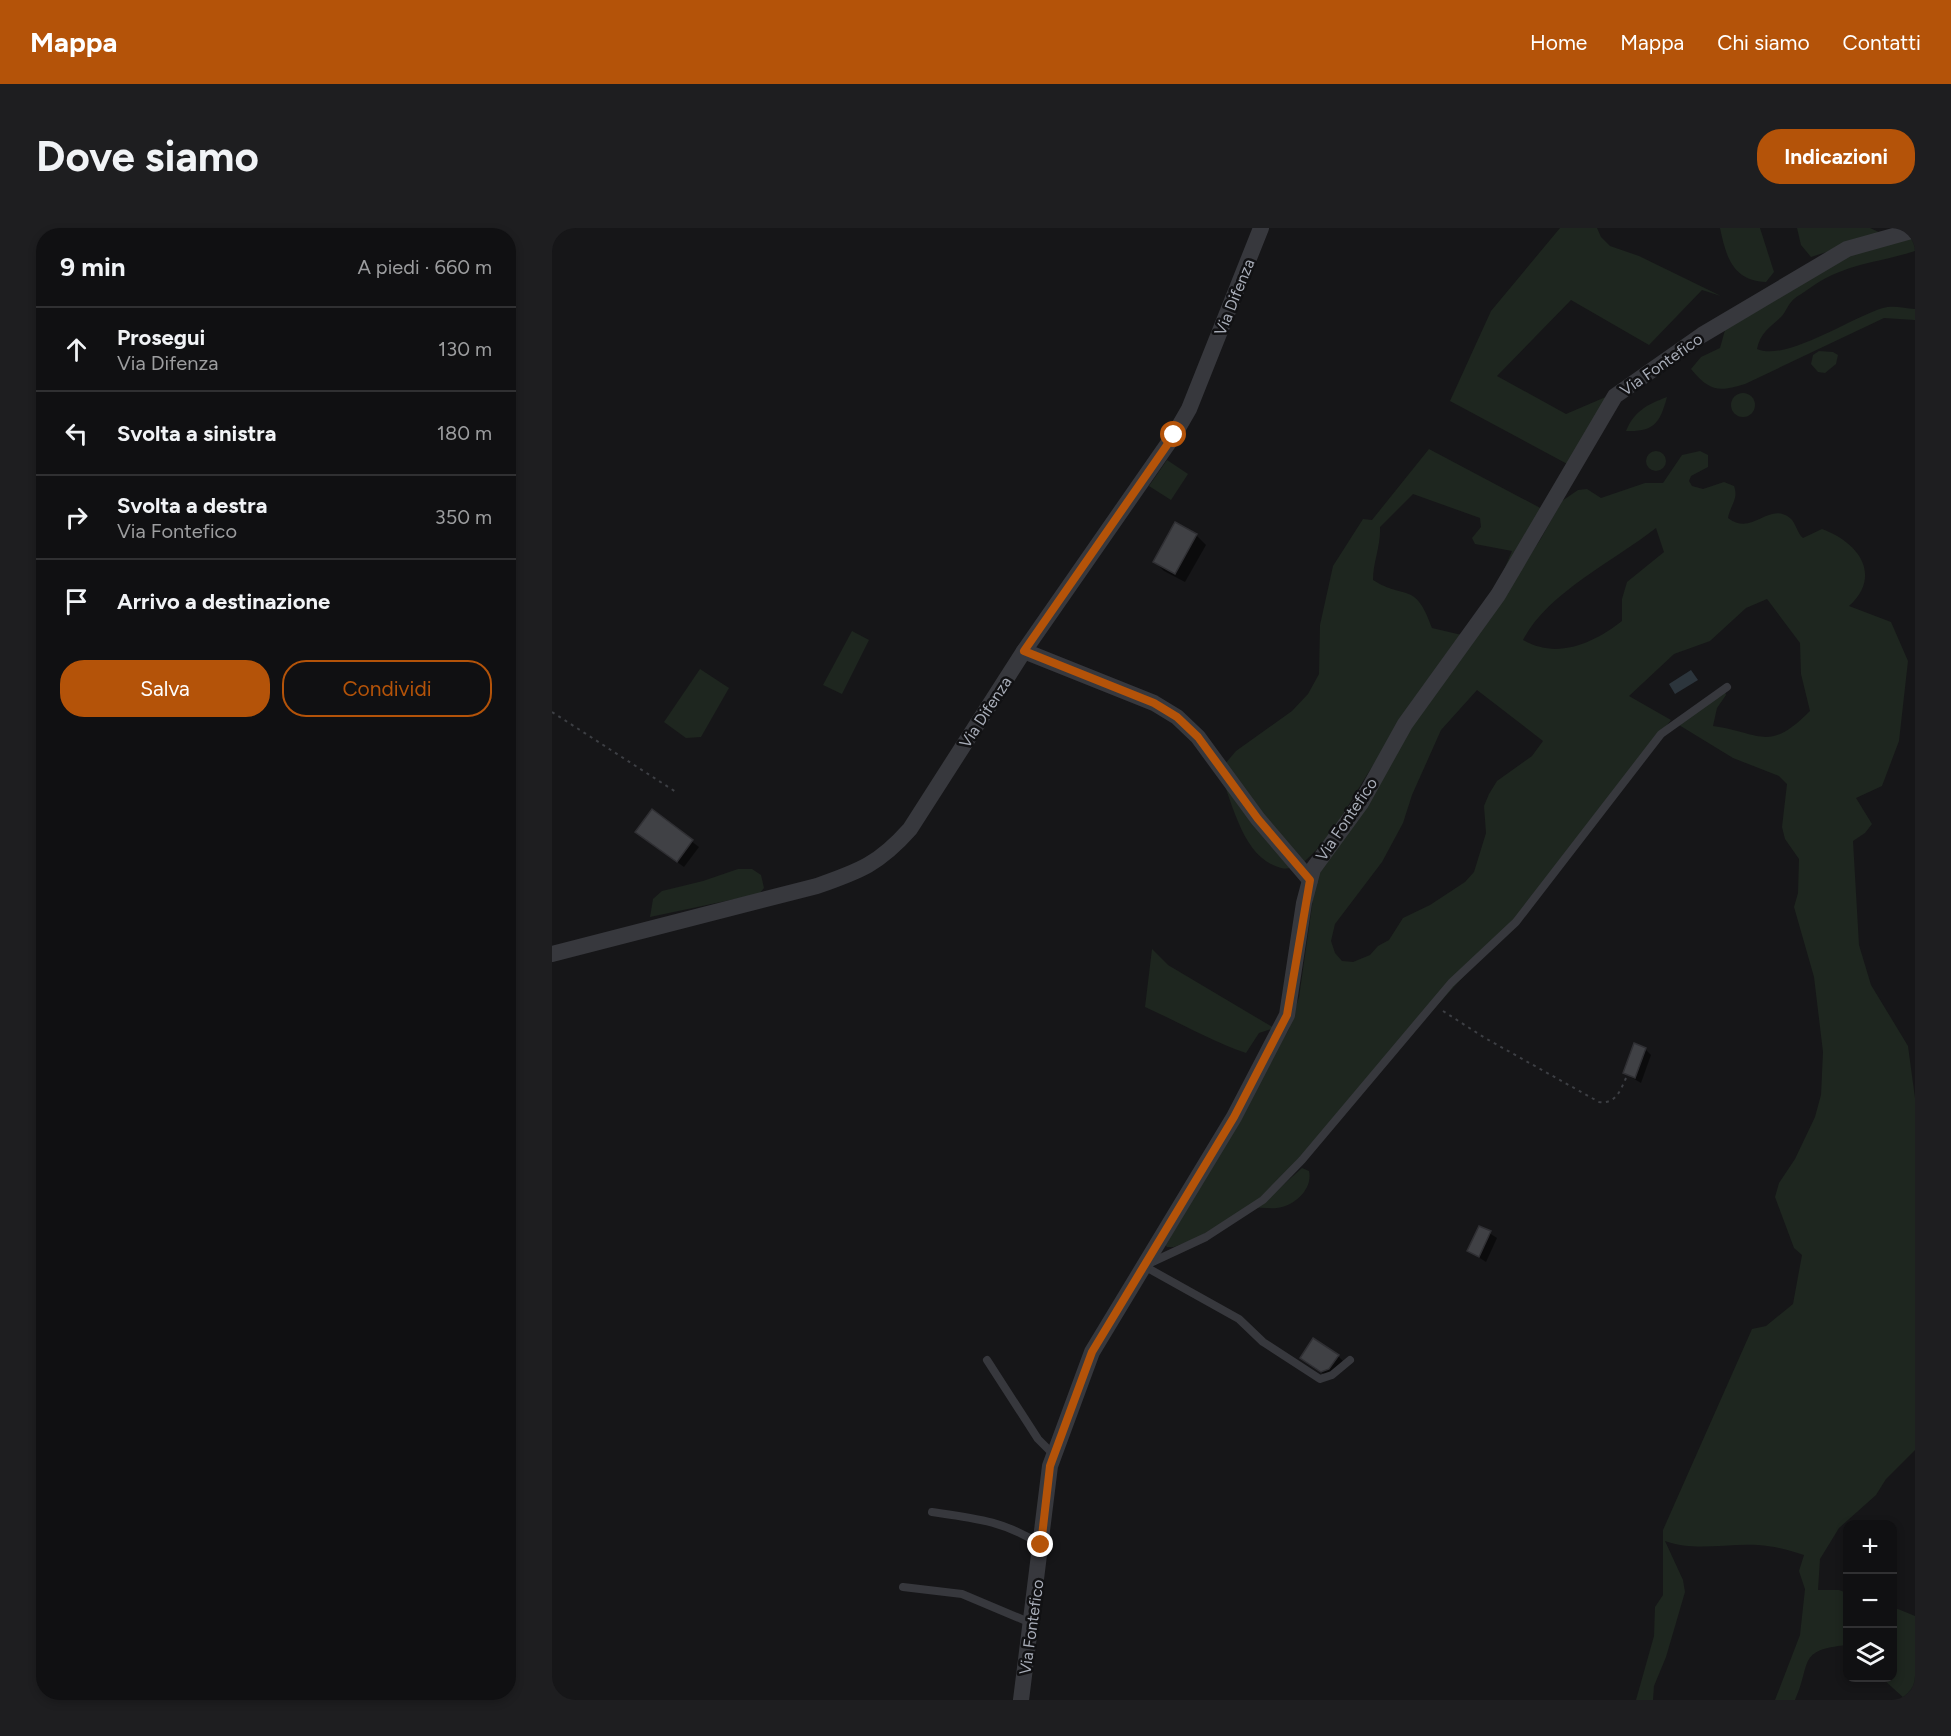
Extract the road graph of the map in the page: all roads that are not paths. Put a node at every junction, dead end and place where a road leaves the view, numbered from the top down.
1 (1261, 228) edge
2 (1915, 230) edge
3 (1024, 651) junction
4 (1727, 687) dead end
5 (1310, 880) junction
6 (552, 954) edge
7 (1144, 1266) junction
8 (987, 1360) dead end
9 (1350, 1360) dead end
10 (1054, 1455) junction
11 (932, 1512) dead end
12 (1041, 1545) junction
13 (903, 1587) dead end
14 (1032, 1623) junction
15 (1021, 1700) edge

1 - 3 street, Via Difenza
2 - 5 street, Via Fontefico
3 - 5 street
3 - 6 street, Via Difenza
4 - 7 lane
5 - 7 street, Via Fontefico
7 - 9 lane
7 - 10 street, Via Fontefico
8 - 10 lane
10 - 12 street, Via Fontefico
11 - 12 lane
12 - 14 street, Via Fontefico
13 - 14 lane
14 - 15 street, Via Fontefico

